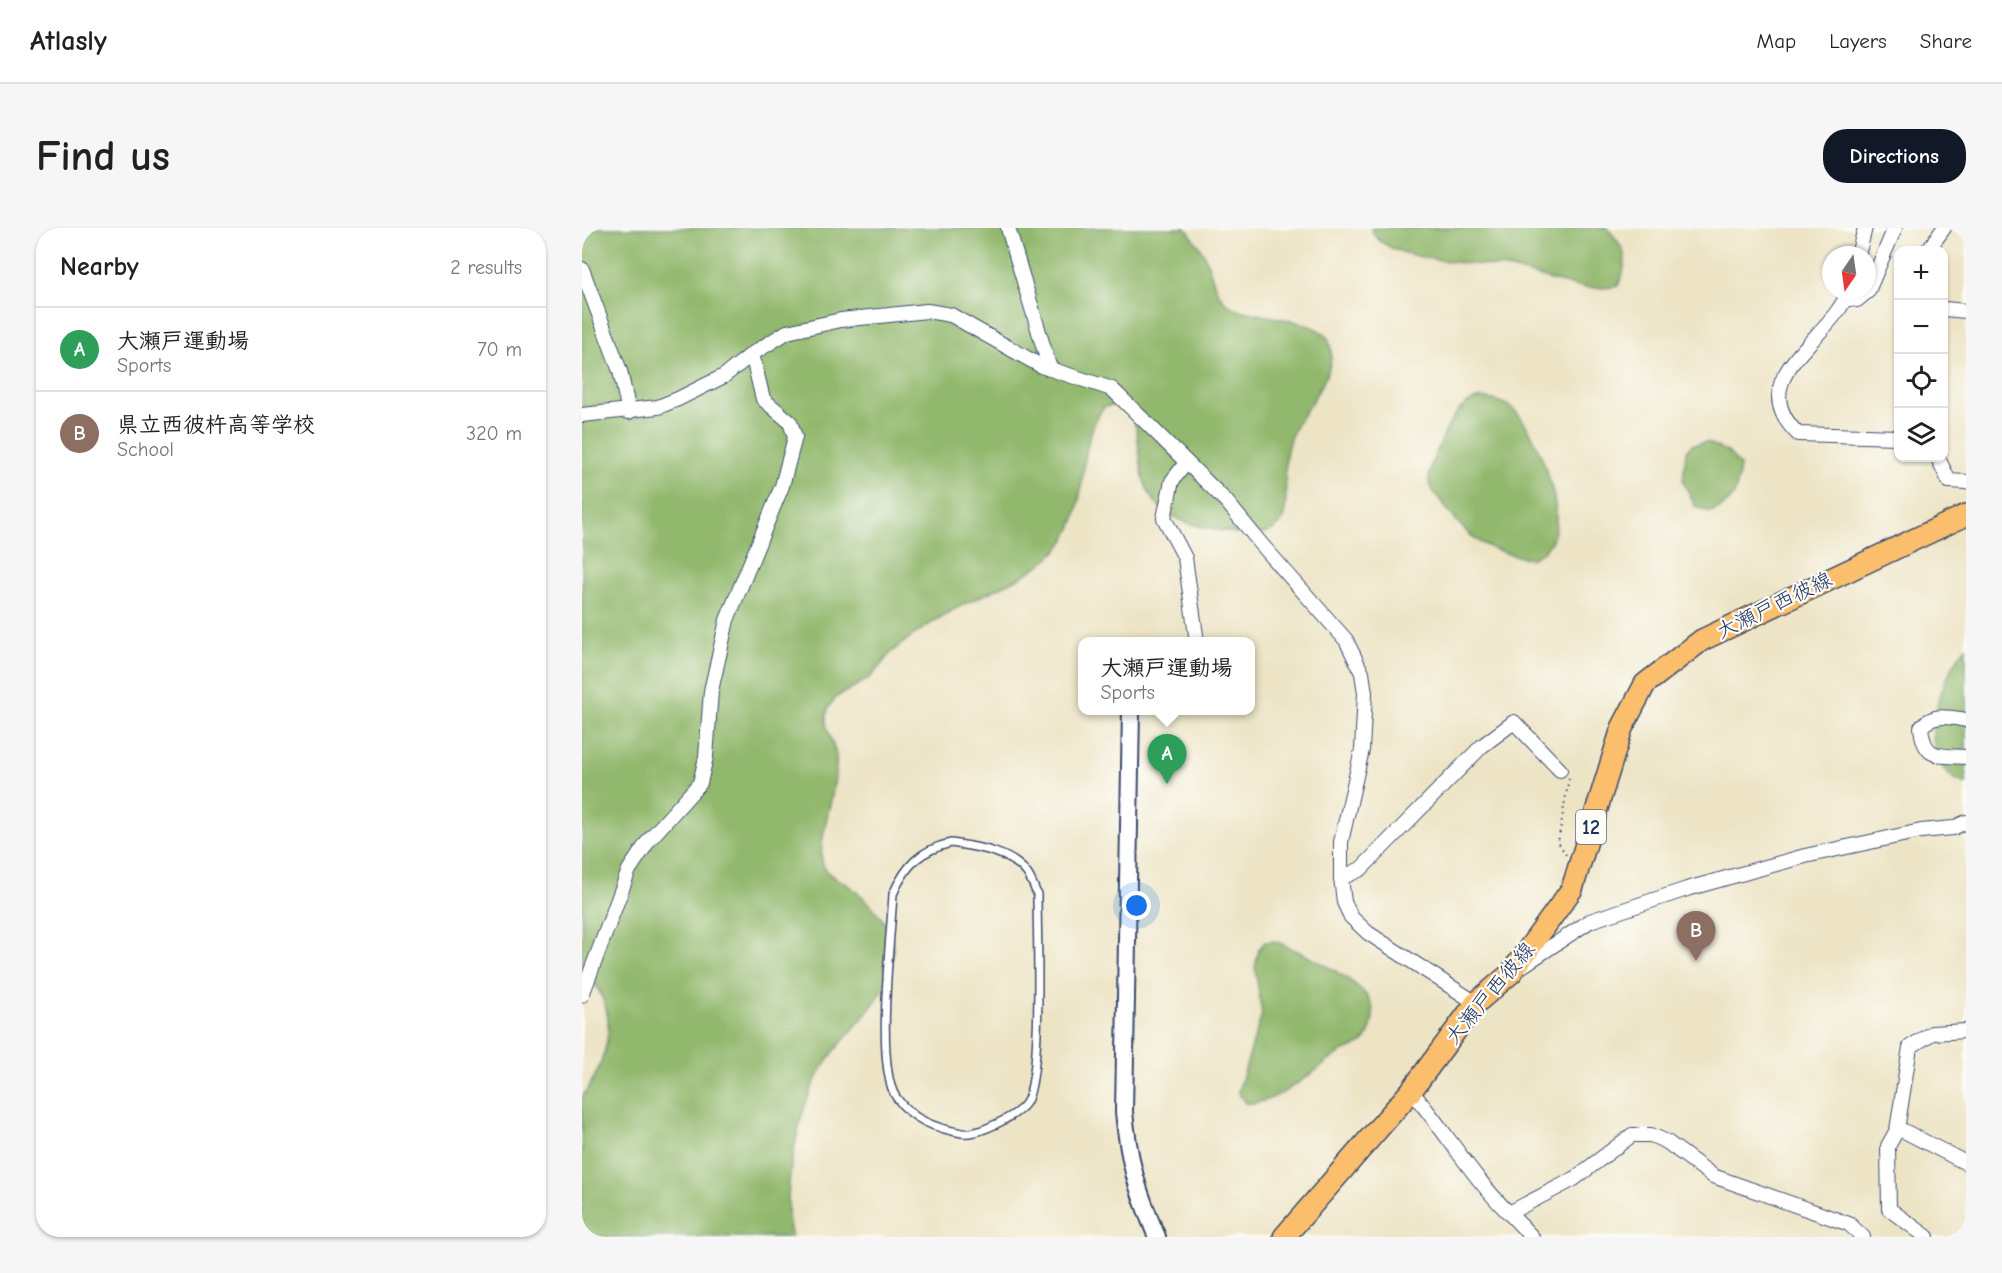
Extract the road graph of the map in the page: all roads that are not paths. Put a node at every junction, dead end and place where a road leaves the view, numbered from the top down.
1 (1008, 228) edge
2 (1865, 228) edge
3 (1895, 228) edge
4 (1944, 228) edge
5 (1860, 246) edge
6 (1931, 246) edge
7 (582, 270) edge
8 (1876, 272) edge
9 (1843, 300) edge
10 (1948, 309) edge
11 (1966, 311) edge
12 (752, 354) junction
13 (1050, 369) junction
14 (630, 412) junction
15 (582, 415) edge
16 (1894, 437) edge
17 (1941, 462) edge
18 (1186, 463) junction
19 (1966, 482) edge
20 (1966, 515) edge
21 (1196, 637) edge
22 (1131, 715) edge
23 (1966, 720) edge
24 (1966, 757) edge
25 (1560, 770) road end
26 (1966, 822) edge
27 (1004, 856) joint
28 (1341, 878) junction
29 (1511, 974) junction
30 (582, 995) edge
31 (1476, 1003) junction
32 (1966, 1031) edge
33 (1411, 1091) junction
34 (1897, 1130) junction
35 (1966, 1162) edge
36 (1509, 1213) junction
37 (1157, 1237) edge
38 (1284, 1237) edge
39 (1532, 1237) edge
40 (1863, 1237) edge
41 (1928, 1237) edge

1 - 13 street
2 - 5 street
3 - 8 street
4 - 6 street
7 - 14 street
9 - 16 street
10 - 11 street
12 - 13 street
12 - 14 street
12 - 30 street
13 - 18 street
14 - 15 street
17 - 19 street
18 - 21 street
18 - 28 street
20 - 29 main road, 大瀬戸西彼線 / 12
22 - 37 street
23 - 24 street
25 - 28 street
26 - 29 street
27 - 27 lane
28 - 31 street
29 - 31 main road, 大瀬戸西彼線 / 12
31 - 33 main road, 大瀬戸西彼線 / 12
32 - 34 street
33 - 36 street
33 - 38 main road, 大瀬戸西彼線 / 12
34 - 35 street
34 - 41 street
36 - 39 street
36 - 40 street

